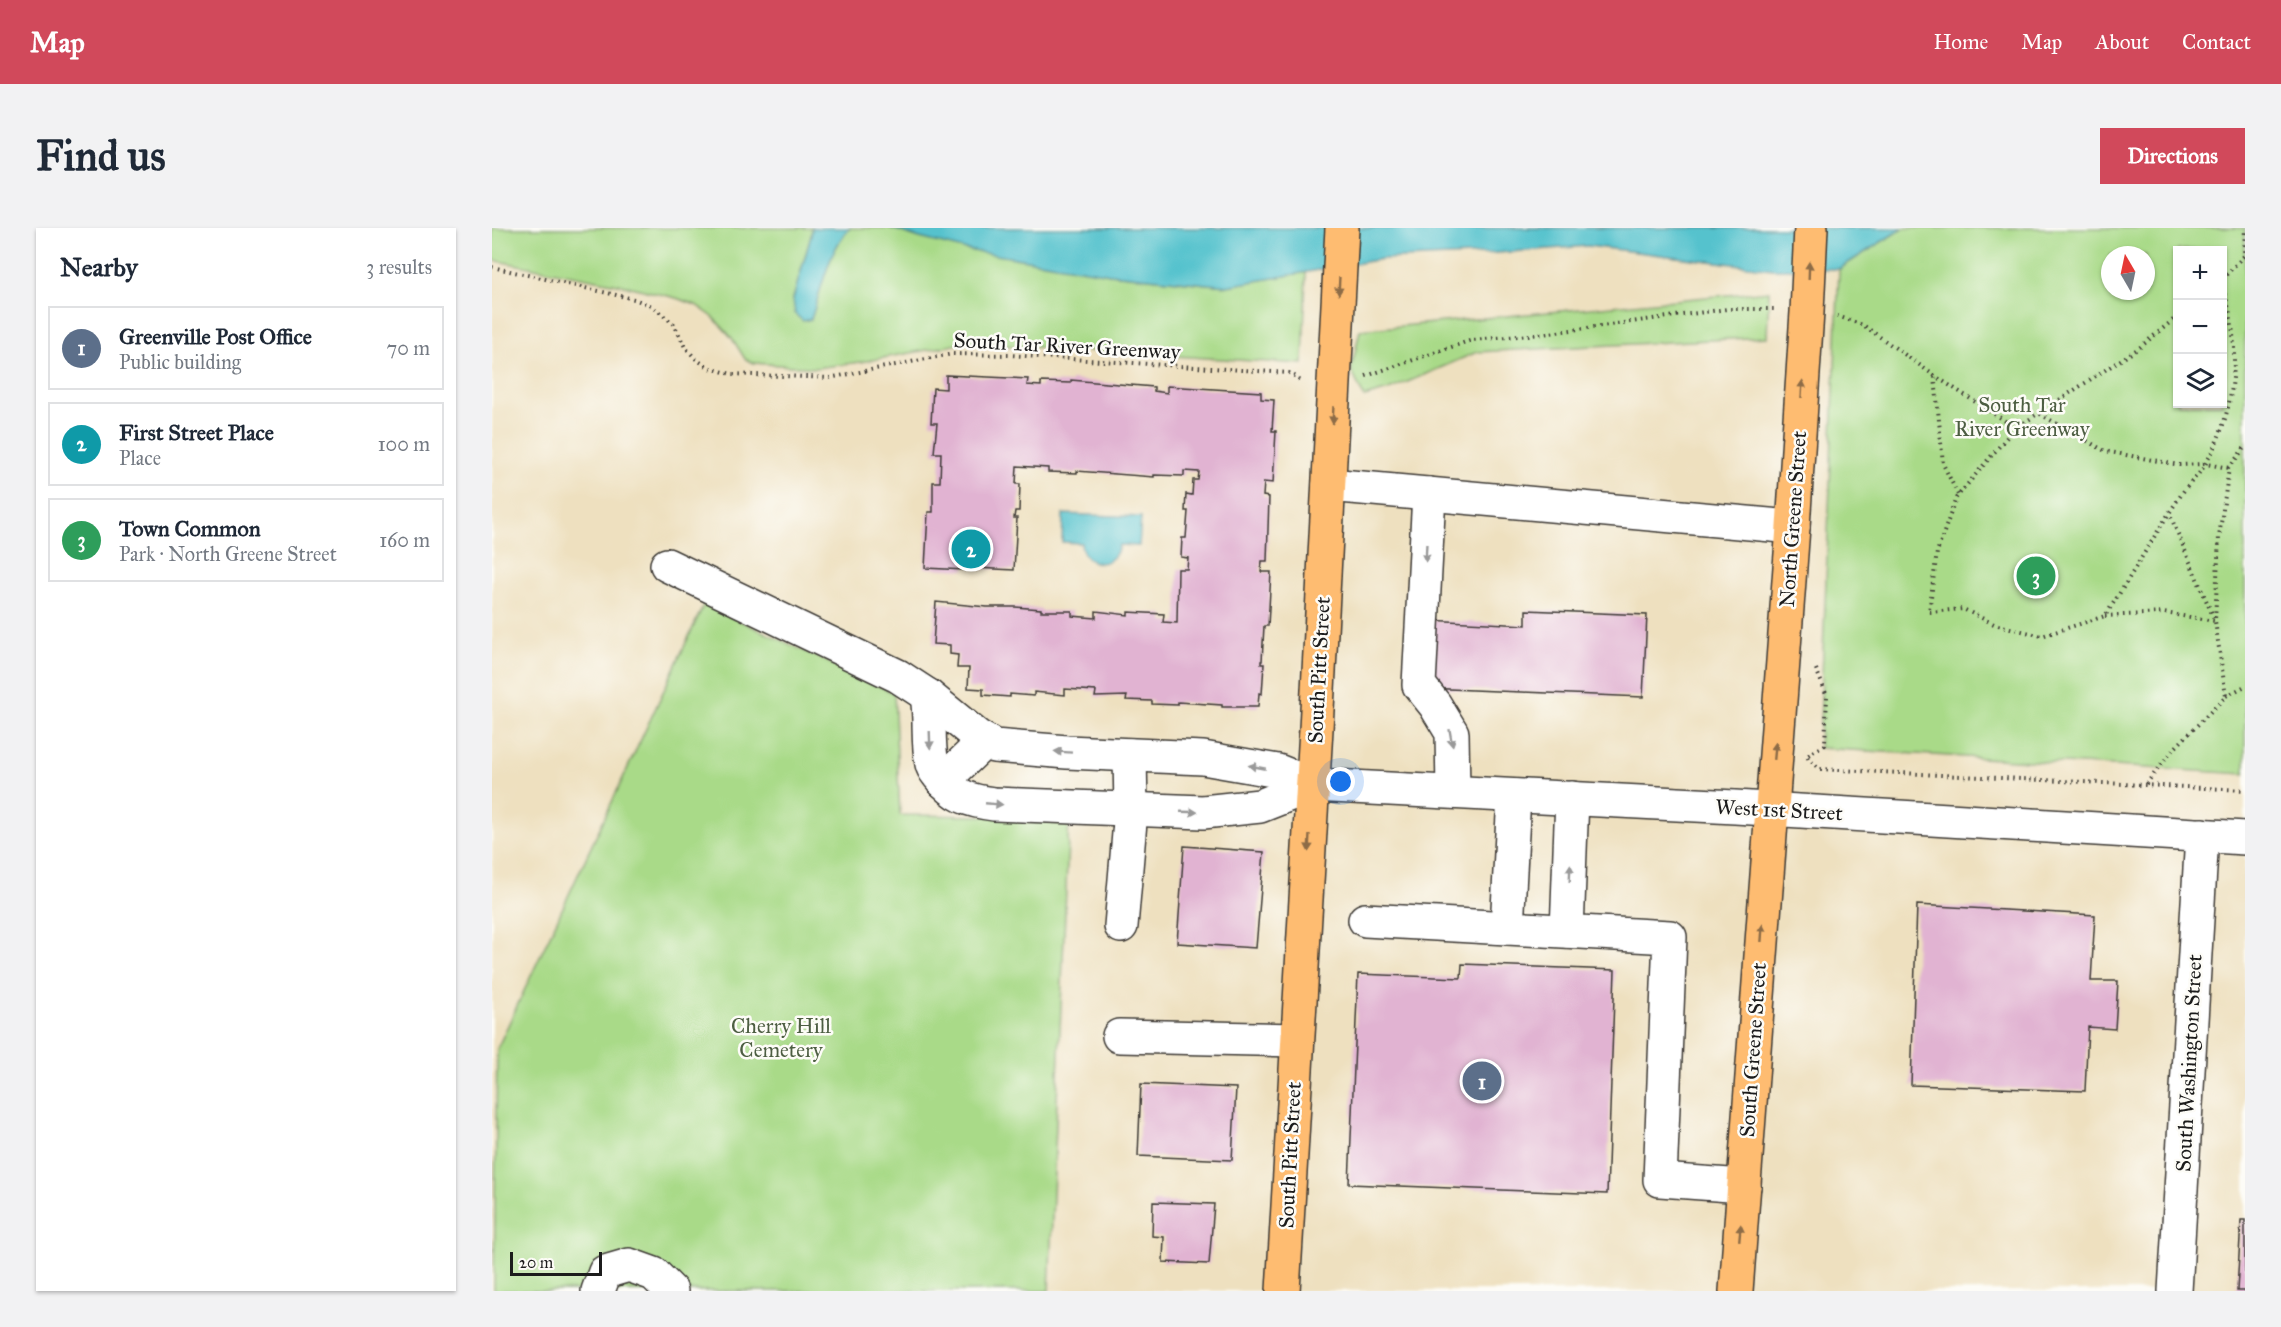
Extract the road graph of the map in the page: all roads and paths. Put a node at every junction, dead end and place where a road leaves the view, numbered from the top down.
1 (1342, 228) edge
2 (1810, 228) edge
3 (2245, 228) edge
4 (2245, 256) edge
5 (492, 267) edge
6 (2227, 275) edge
7 (2227, 299) edge
8 (1773, 309) dead end
9 (1819, 313) junction
10 (2173, 320) edge
11 (1935, 376) junction
12 (1363, 377) dead end
13 (1301, 388) dead end
14 (2040, 414) junction
15 (2016, 428) junction
16 (2245, 447) edge
17 (2206, 464) junction
18 (2229, 468) junction
19 (1329, 485) junction
20 (1429, 494) junction
21 (1958, 495) junction
22 (2170, 515) junction
23 (1793, 527) junction
24 (667, 565) dead end
25 (2105, 616) junction
26 (2215, 621) junction
27 (1814, 659) dead end
28 (2245, 686) edge
29 (927, 695) junction
30 (2226, 696) junction
31 (985, 741) junction
32 (1130, 755) junction
33 (943, 781) junction
34 (2146, 784) junction
35 (1313, 785) junction
36 (2245, 790) edge
37 (1453, 792) junction
38 (1514, 795) junction
39 (1572, 798) junction
40 (1771, 809) junction
41 (1131, 810) junction
42 (2202, 836) junction
43 (2245, 838) edge
44 (1365, 920) dead end
45 (1121, 926) dead end
46 (1507, 928) junction
47 (1567, 931) junction
48 (1119, 1036) dead end
49 (1297, 1040) junction
50 (1744, 1186) junction
51 (598, 1291) edge
52 (671, 1291) edge
53 (1282, 1291) edge
54 (1736, 1291) edge
55 (2175, 1291) edge

1 -> 19 main road, South Pitt Street
9 -> 2 main road, North Greene Street
3 - 4 path
4 - 6 path
5 - 13 path, South Tar River Greenway
7 - 17 path
8 - 12 path
9 - 11 path
23 -> 9 main road, North Greene Street
10 - 14 path
11 - 15 path
11 - 21 path
14 - 15 path
14 - 17 path
15 - 21 path
16 - 18 path
17 - 18 path
17 - 22 path
18 - 26 path
19 - 20 street
19 - 35 main road, South Pitt Street
20 - 23 street
20 -> 37 street
21 - 25 path
22 - 25 path
22 - 26 path
40 -> 23 main road, North Greene Street
24 - 29 street
25 - 26 path
26 - 30 path
27 - 34 path
28 - 30 path
29 - 31 street
29 -> 33 street
30 - 34 path
32 -> 31 street
31 - 33 street
35 -> 32 street
32 - 41 street
33 -> 41 street
34 - 36 path
35 - 37 street, West 1st Street
41 -> 35 street
35 -> 49 main road, South Pitt Street
37 - 38 street, West 1st Street
38 - 39 street, West 1st Street
38 - 46 street
39 - 40 street, West 1st Street
47 -> 39 street
40 - 42 street, West 1st Street
50 -> 40 main road, South Greene Street
41 - 45 street
42 - 43 street, West 1st Street
42 - 55 street, South Washington Street
44 - 46 street
46 - 47 street
47 - 50 street
48 - 49 street
49 - 53 main road, South Pitt Street
54 -> 50 main road, South Greene Street
51 - 52 street

